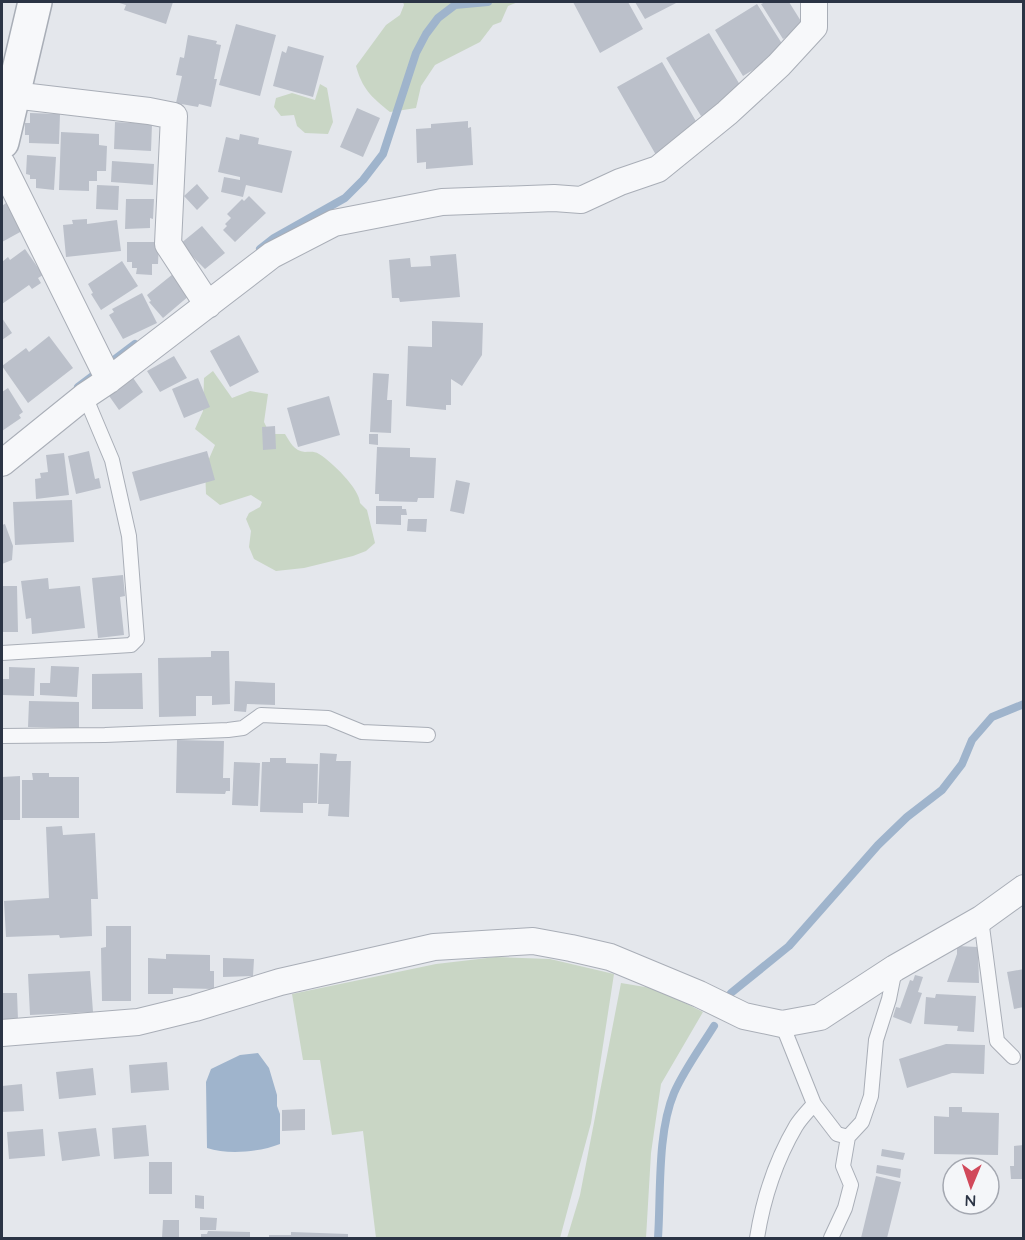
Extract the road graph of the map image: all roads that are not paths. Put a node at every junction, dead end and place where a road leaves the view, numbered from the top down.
1 (35, 2) edge
2 (814, 2) edge
3 (10, 86) edge
4 (2, 142) edge
5 (2, 164) edge
6 (203, 298) junction
7 (103, 369) junction
8 (85, 396) junction
9 (2, 463) edge
10 (2, 653) edge
11 (428, 735) dead end
12 (2, 736) edge
13 (1023, 888) edge
14 (981, 919) junction
15 (895, 968) junction
16 (782, 1024) junction
17 (2, 1033) edge
18 (1013, 1057) dead end
19 (814, 1104) junction
20 (848, 1137) junction
21 (757, 1239) edge
22 (831, 1239) edge

1 - 3 street
2 - 6 street
3 - 4 street
3 - 6 street
5 - 7 street
6 - 7 street
7 - 8 street
8 - 9 street
8 - 10 lane
11 - 12 lane
13 - 14 street
14 - 15 street
14 - 18 lane
15 - 16 street
15 - 20 lane
16 - 17 street
16 - 19 lane
19 - 20 lane
19 - 21 lane
20 - 22 lane

